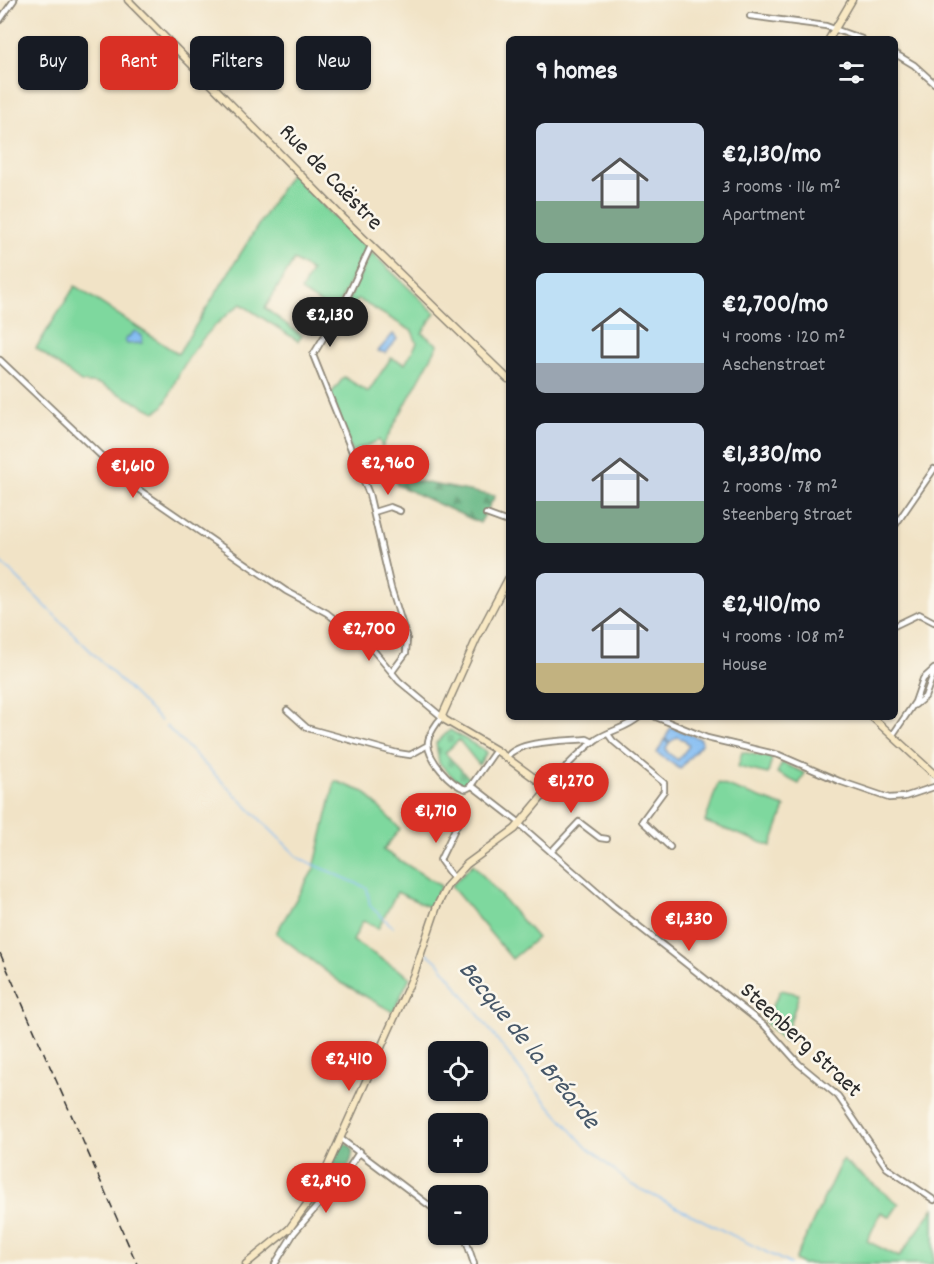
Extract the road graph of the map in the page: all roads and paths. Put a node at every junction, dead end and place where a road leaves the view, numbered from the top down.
1 (14, 0) edge
2 (128, 0) edge
3 (852, 0) edge
4 (750, 16) dead end
5 (0, 20) edge
6 (835, 29) junction
7 (831, 36) edge
8 (854, 36) edge
9 (898, 55) edge
10 (934, 82) edge
11 (371, 246) junction
12 (0, 360) edge
13 (506, 377) edge
14 (934, 469) edge
15 (400, 511) dead end
16 (374, 512) junction
17 (486, 514) dead end
18 (506, 521) edge
19 (898, 521) edge
20 (506, 583) edge
21 (934, 622) edge
22 (898, 624) edge
23 (934, 670) edge
24 (392, 672) junction
25 (913, 706) junction
26 (287, 710) dead end
27 (442, 717) junction
28 (635, 720) edge
29 (663, 720) edge
30 (875, 720) edge
31 (608, 734) junction
32 (892, 736) junction
33 (593, 742) junction
34 (428, 745) junction
35 (496, 750) junction
36 (507, 757) junction
37 (934, 774) edge
38 (471, 785) junction
39 (934, 787) edge
40 (546, 788) junction
41 (467, 804) dead end
42 (519, 824) junction
43 (607, 839) dead end
44 (670, 847) dead end
45 (551, 852) junction
46 (453, 878) junction
47 (341, 1139) junction
48 (360, 1151) junction
49 (934, 1200) edge
50 (428, 1204) edge
51 (468, 1245) edge
52 (246, 1264) edge
53 (275, 1264) edge
54 (474, 1264) edge

1 - 5 street
2 - 11 street, Rue de Caëstre
3 - 6 street
4 - 6 street
6 - 7 street
6 - 8 street
9 - 10 street
11 - 13 street, Rue de Caëstre
11 - 16 street
12 - 24 street
14 - 19 street
15 - 16 street
16 - 24 street
17 - 18 street
20 - 27 street
21 - 22 street
23 - 25 street
23 - 25 street
24 - 27 street
25 - 32 street
26 - 34 street
27 - 34 street
27 - 35 street
28 - 31 street
29 - 39 street
30 - 32 street
31 - 33 street
31 - 44 street
32 - 37 street
33 - 36 street
33 - 40 street
34 - 38 street, Steenberg Straet
35 - 36 street
35 - 38 street
36 - 40 street
38 - 42 street, Steenberg Straet
40 - 42 street
41 - 46 street
42 - 45 street, Steenberg Straet
42 - 46 street
43 - 45 street
45 - 49 street, Steenberg Straet
46 - 47 street
47 - 48 street
47 - 52 street
48 - 50 street
48 - 53 street
51 - 54 street

